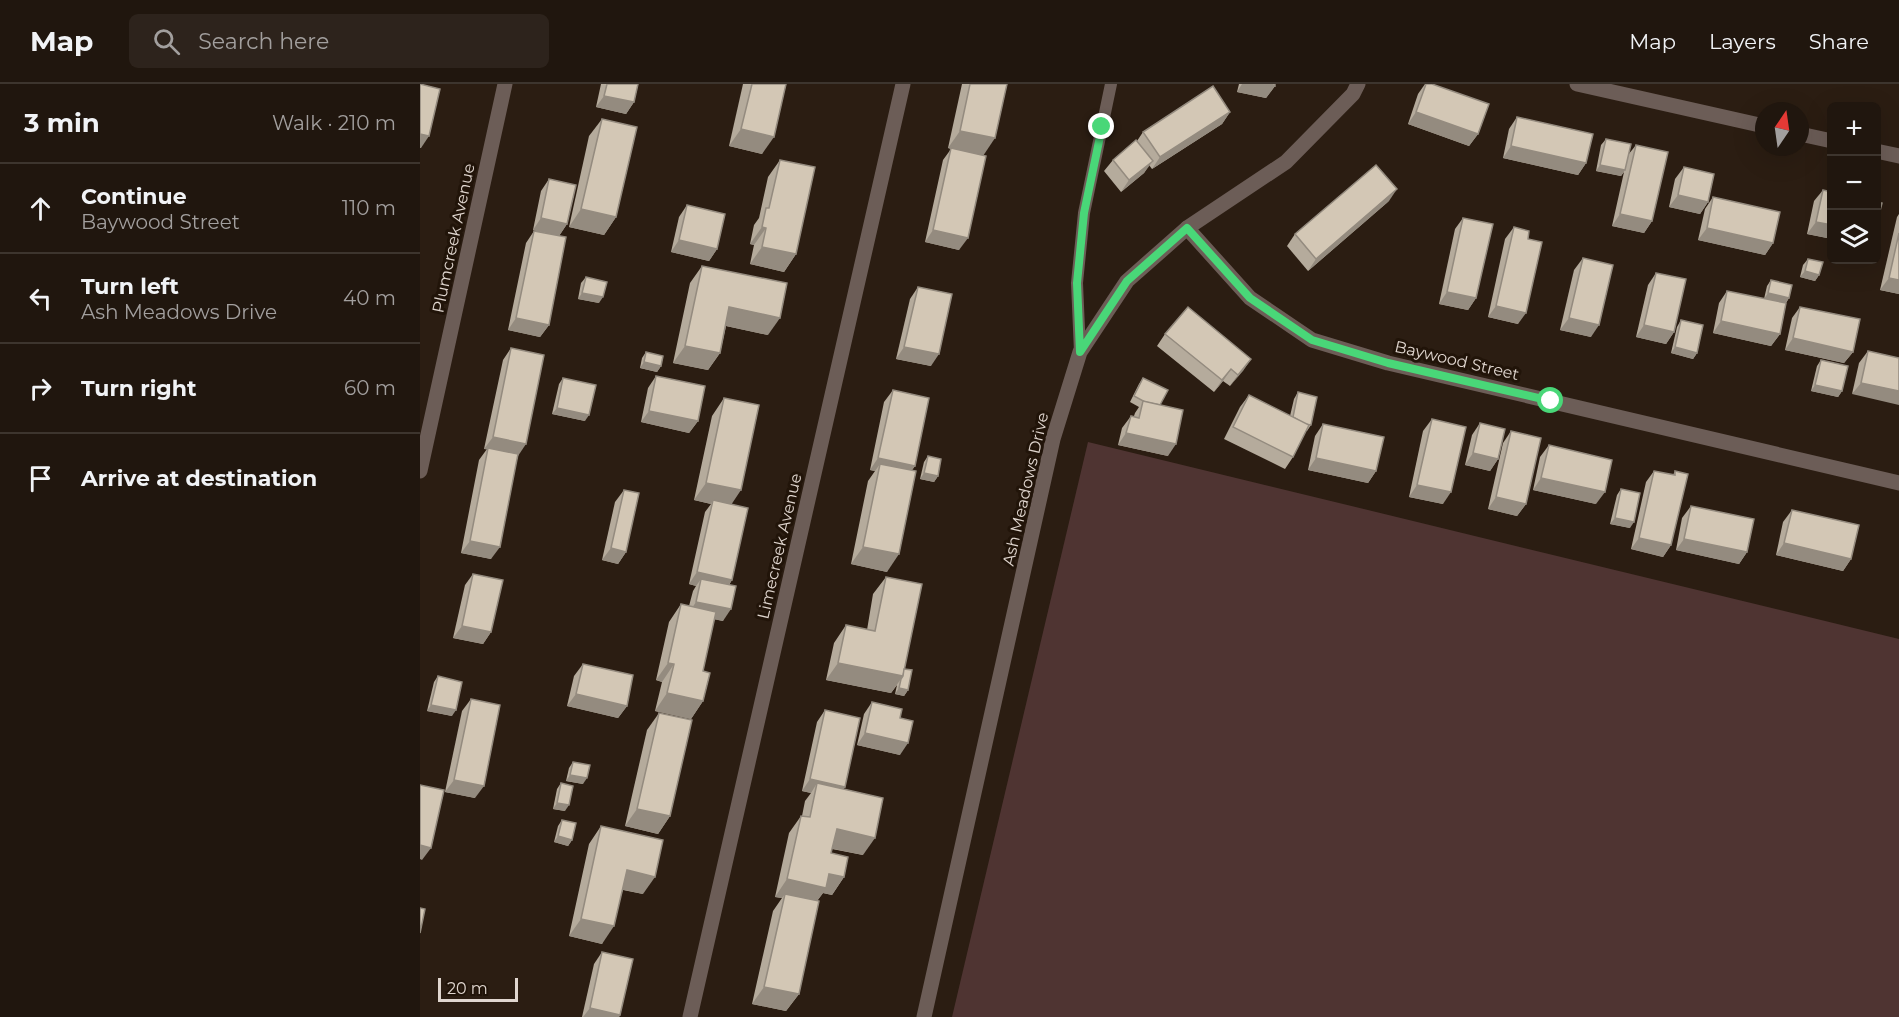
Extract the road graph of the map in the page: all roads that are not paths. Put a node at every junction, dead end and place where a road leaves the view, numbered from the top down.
1 (505, 84) edge
2 (903, 84) edge
3 (1112, 84) edge
4 (1358, 84) edge
5 (1577, 84) edge
6 (1755, 124) edge
7 (1809, 136) edge
8 (1827, 140) edge
9 (1881, 152) edge
10 (1899, 156) edge
11 (1187, 228) junction
12 (1080, 352) junction
13 (420, 471) edge
14 (1899, 483) edge
15 (690, 1017) edge
16 (924, 1017) edge

1 - 13 street, Plumcreek Avenue
2 - 15 street, Limecreek Avenue
3 - 12 lane
4 - 11 street, Ash Meadows Drive
5 - 6 street
7 - 8 street
9 - 10 street
11 - 12 street, Ash Meadows Drive
11 - 14 street, Baywood Street
12 - 16 street, Ash Meadows Drive

